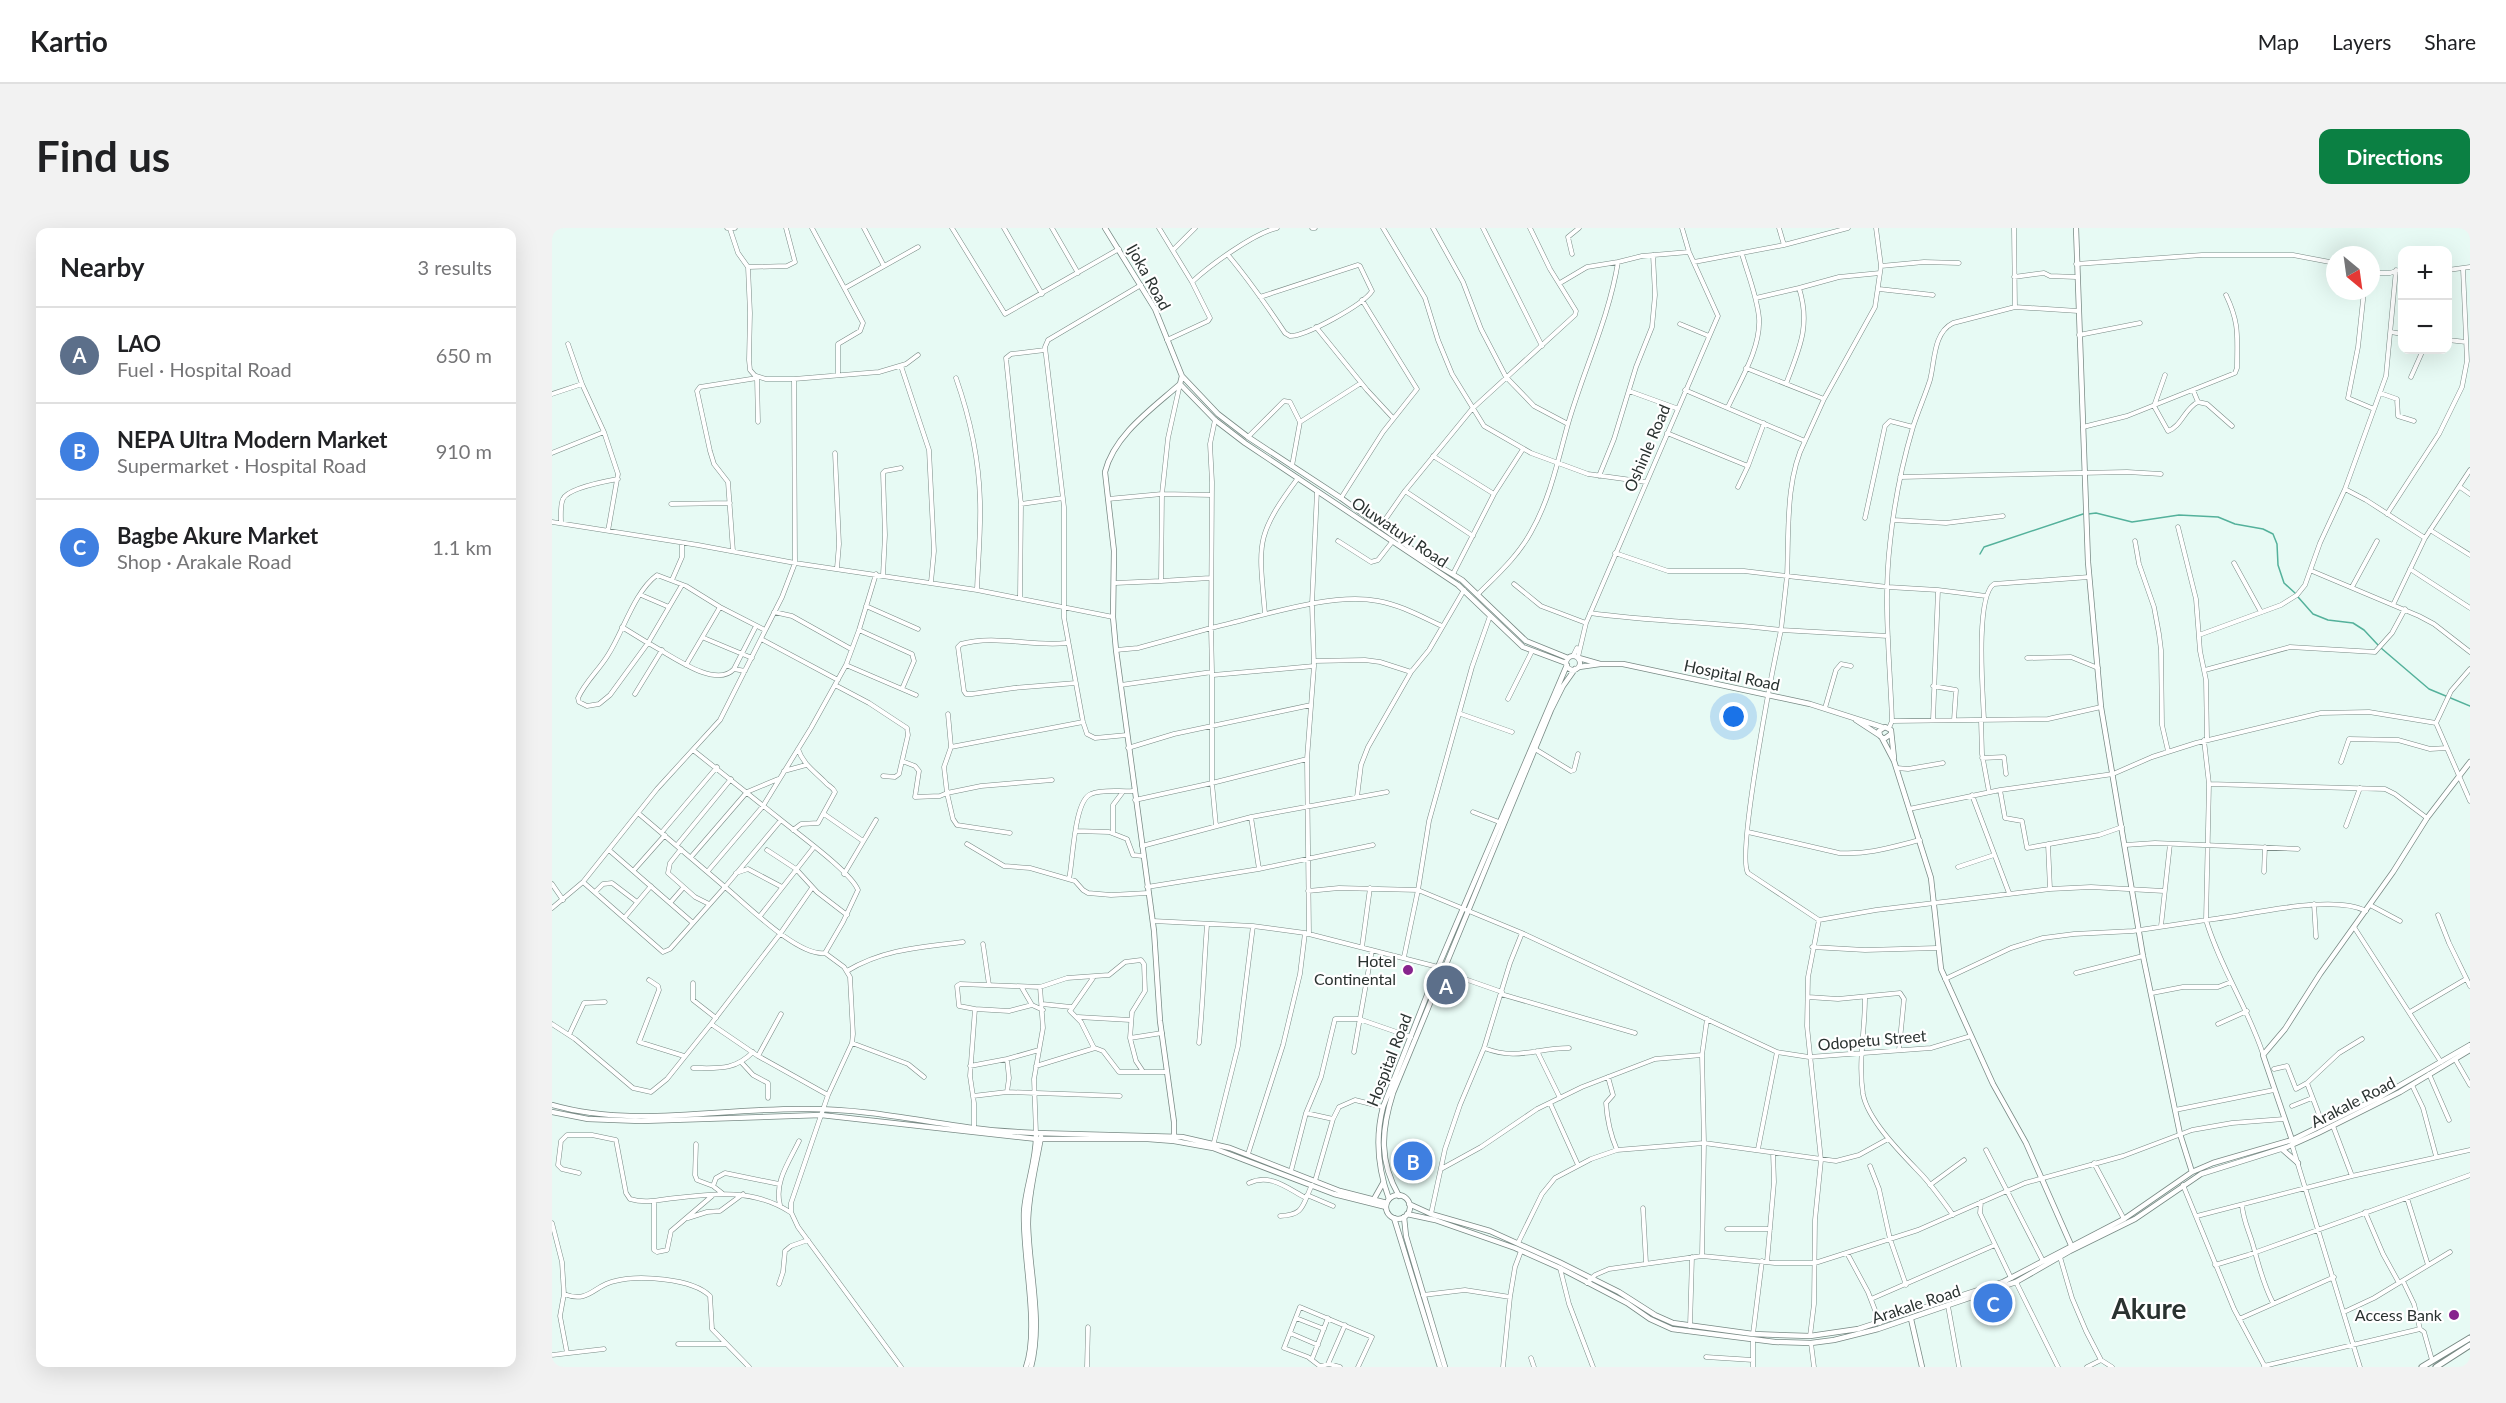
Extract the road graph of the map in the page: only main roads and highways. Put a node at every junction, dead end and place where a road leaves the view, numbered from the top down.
1 (2470, 1338) edge
2 (2470, 1345) edge
3 (2434, 1364) edge
4 (2422, 1367) edge

1 - 3 main road
2 - 3 main road
3 - 4 main road

